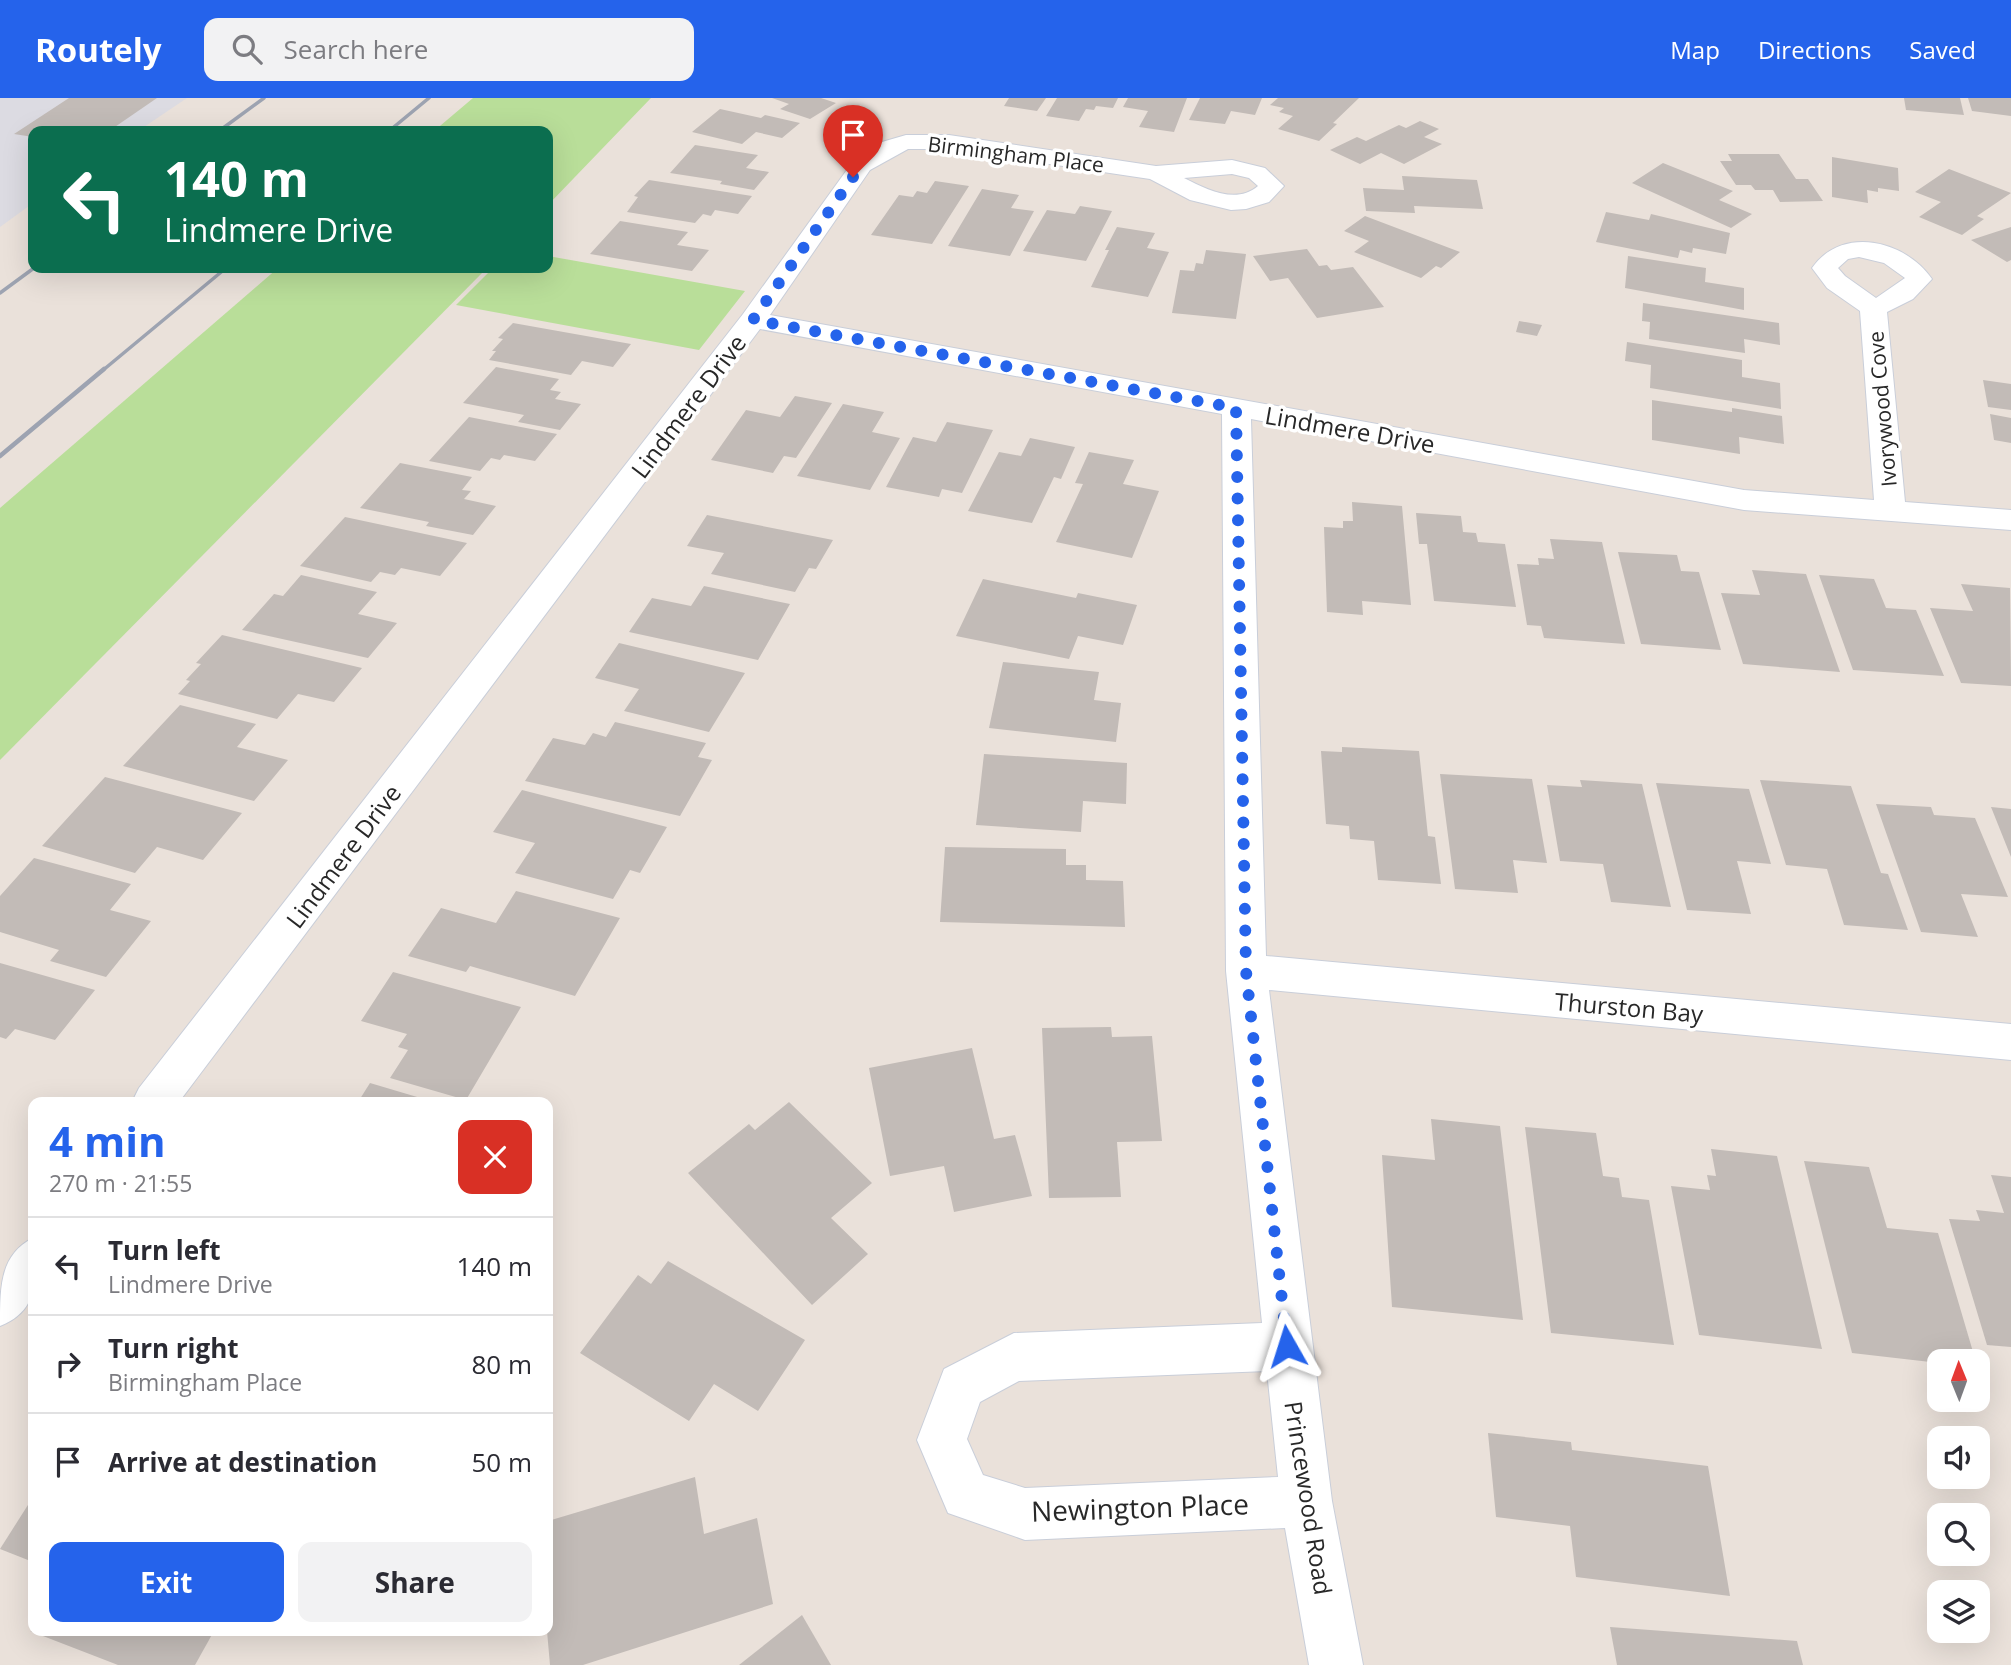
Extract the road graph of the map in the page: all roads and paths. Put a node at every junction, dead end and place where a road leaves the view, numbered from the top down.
1 (1156, 173) dead end
2 (1873, 307) dead end
3 (753, 320) junction
4 (1236, 408) junction
5 (1890, 511) junction
6 (2011, 520) edge
7 (1246, 971) junction
8 (2011, 1042) edge
9 (158, 1097) edge
10 (28, 1267) edge
11 (0, 1303) edge
12 (1287, 1346) junction
13 (1306, 1501) junction
14 (1336, 1665) edge

1 - 3 street, Birmingham Place
2 - 5 street, Ivorywood Cove
3 - 4 street, Lindmere Drive
3 - 9 street, Lindmere Drive
4 - 5 street, Lindmere Drive
4 - 7 street, Princewood Road
5 - 6 street, Lindmere Drive
7 - 8 street, Thurston Bay
7 - 12 street, Princewood Road
10 - 11 street
12 - 13 street, Princewood Road
12 - 13 street, Newington Place
13 - 14 street, Princewood Road

